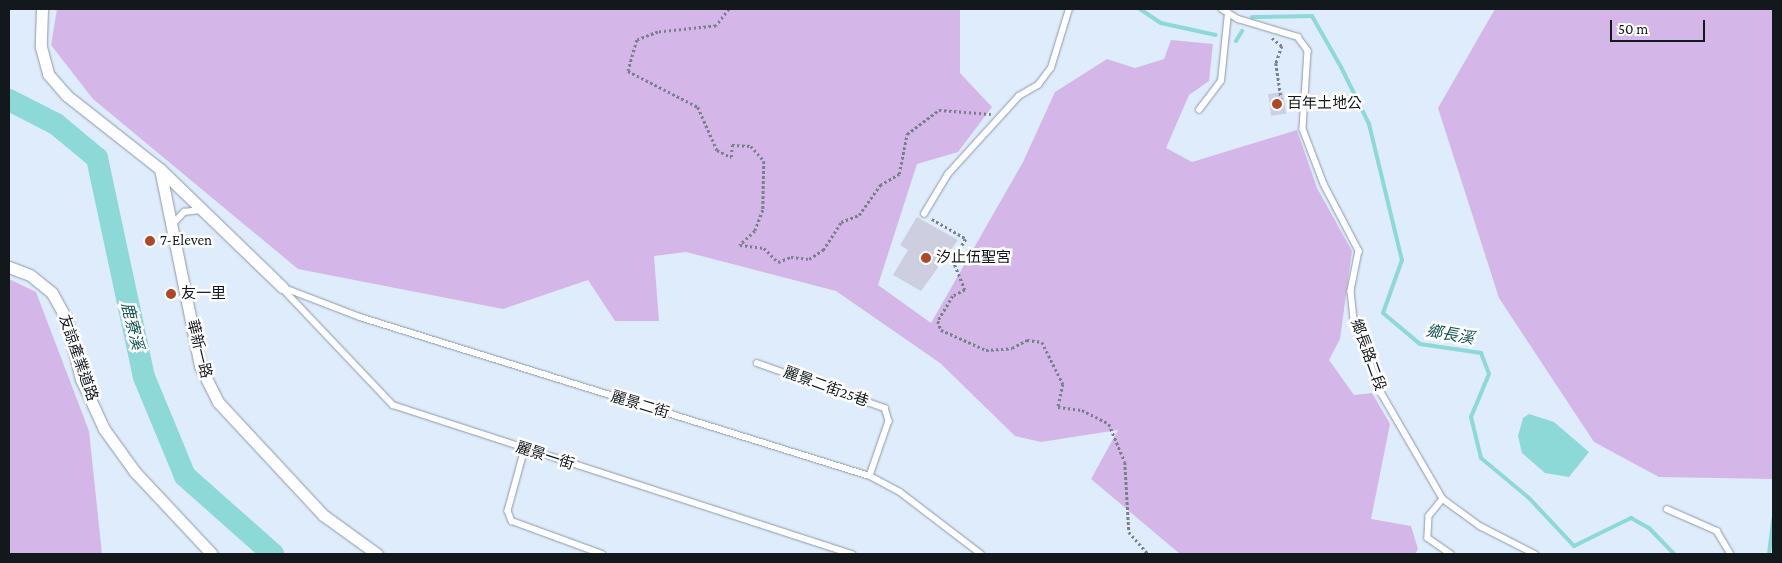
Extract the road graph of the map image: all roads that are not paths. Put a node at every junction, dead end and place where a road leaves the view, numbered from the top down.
1 (42, 9) edge
2 (1069, 9) edge
3 (1225, 11) edge
4 (1199, 110) dead end
5 (160, 169) junction
6 (200, 210) junction
7 (924, 214) road end
8 (171, 226) junction
9 (9, 267) edge
10 (282, 287) junction
11 (757, 363) dead end
12 (525, 449) junction
13 (870, 476) junction
14 (1443, 498) junction
15 (1667, 509) dead end
16 (212, 554) edge
17 (377, 554) edge
18 (602, 554) edge
19 (852, 554) edge
20 (982, 554) edge
21 (1451, 554) edge
22 (1535, 554) edge
23 (1730, 554) edge

1 - 5 street
2 - 7 lane
3 - 4 lane
3 - 14 lane, 鄉長路二段
5 - 6 street
5 - 8 street, 華新一路
6 - 8 lane
6 - 10 street
8 - 17 street, 華新一路
9 - 16 street, 友諒產業道路
10 - 12 lane, 麗景一街
10 - 13 lane, 麗景二街
11 - 13 lane, 麗景二街25巷
12 - 18 lane
12 - 19 lane, 麗景一街
13 - 20 lane, 麗景二街
14 - 21 lane
14 - 22 lane, 鄉長路二段
15 - 23 lane

